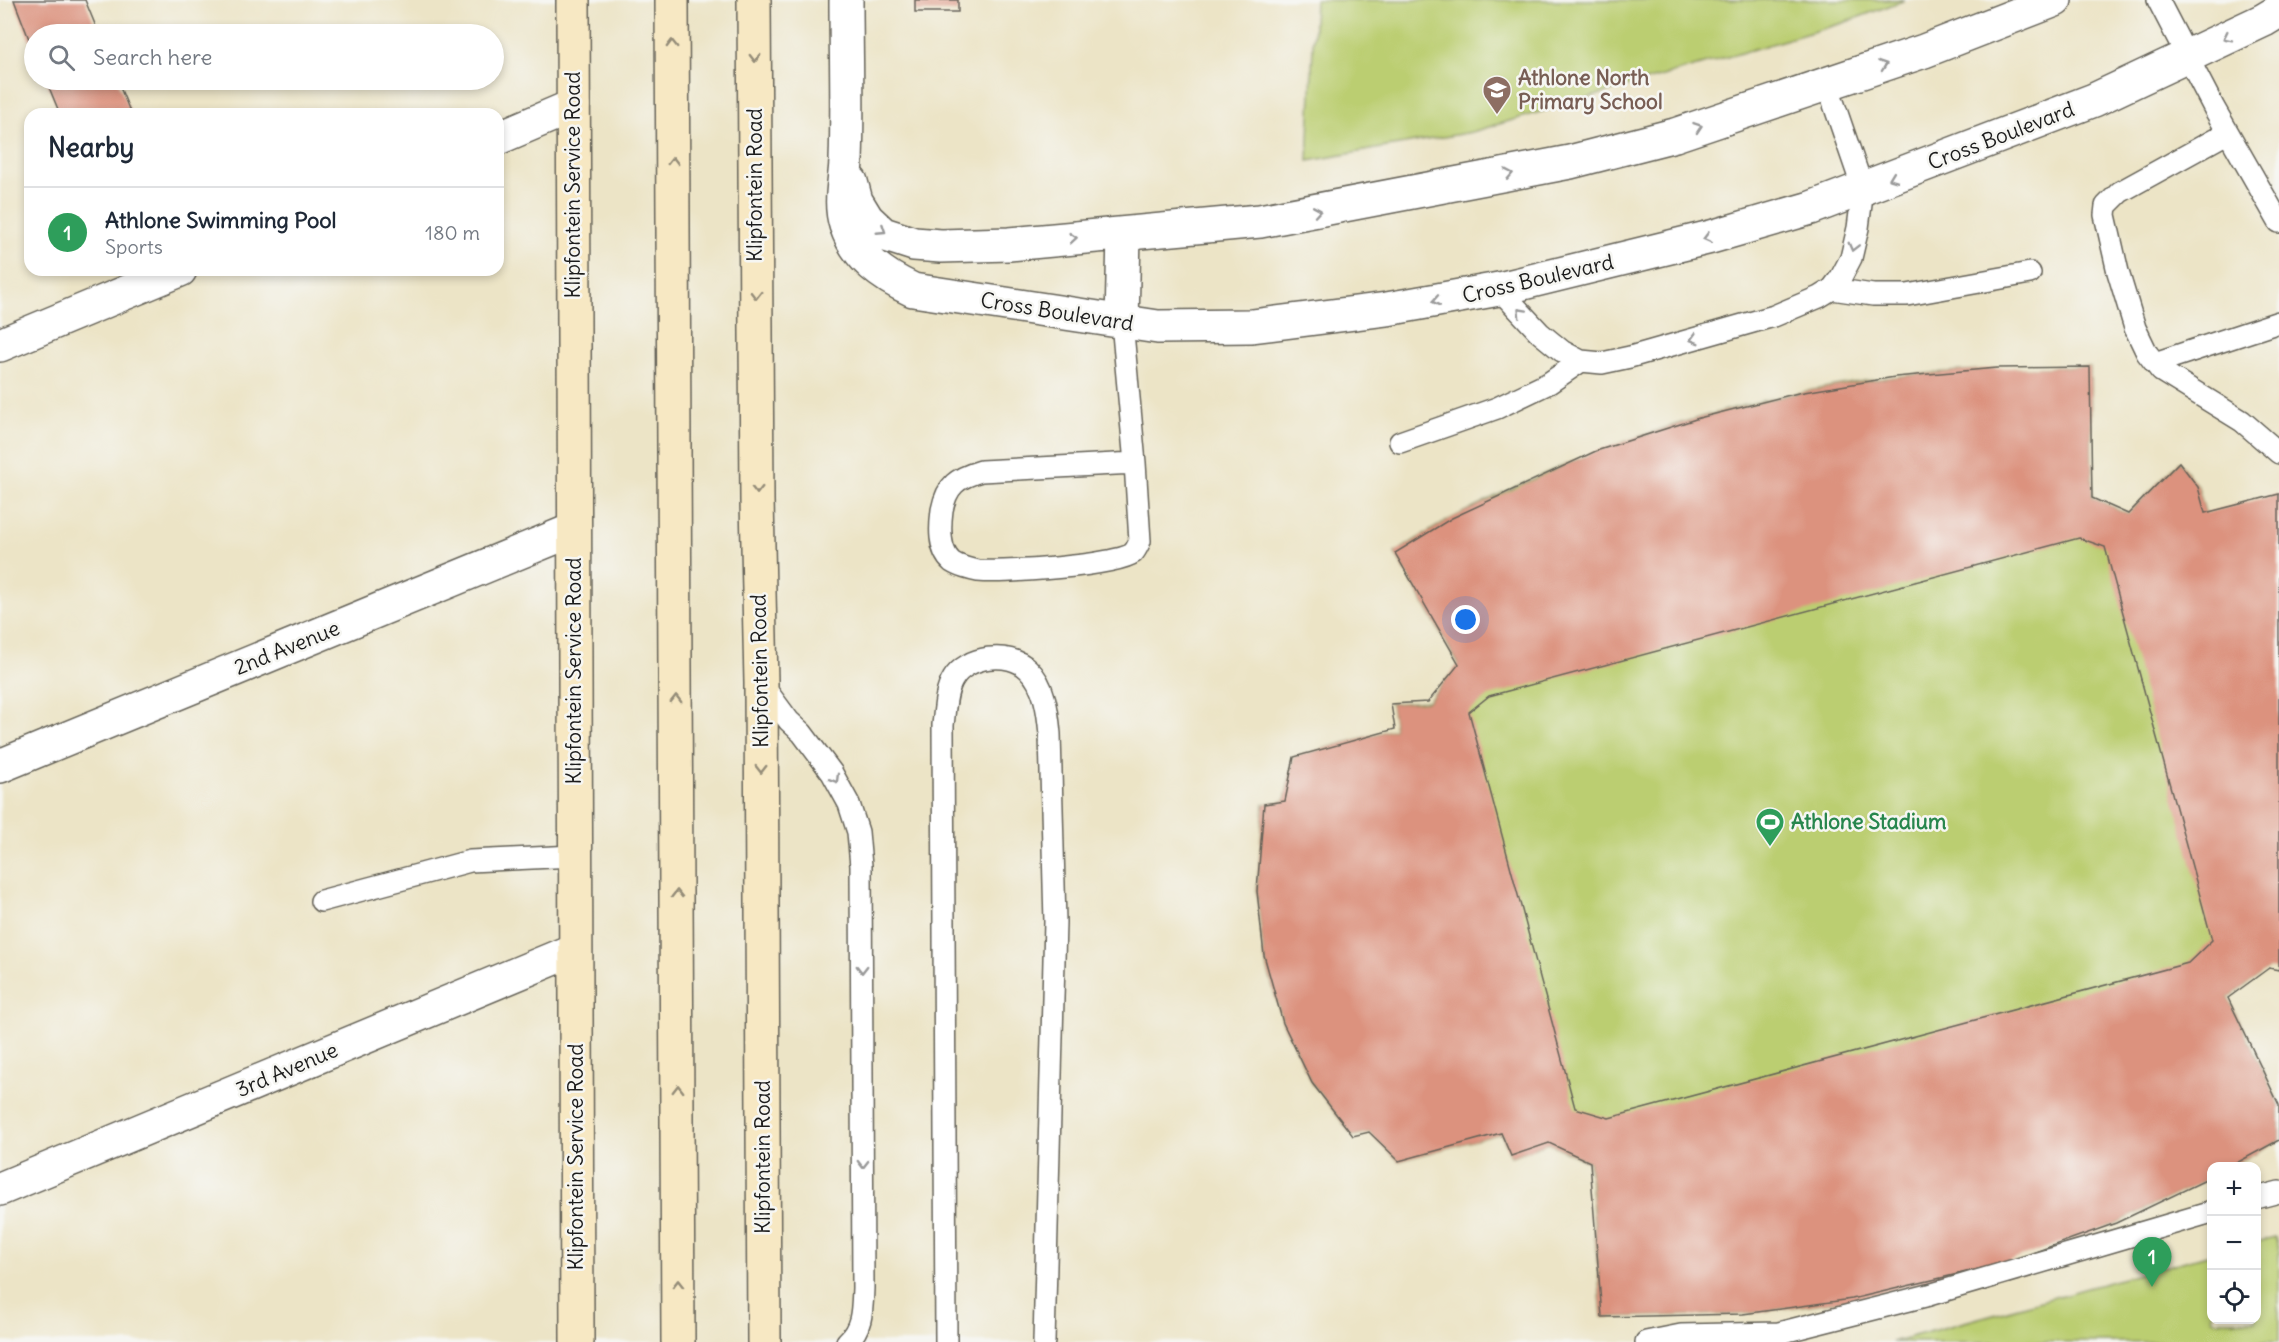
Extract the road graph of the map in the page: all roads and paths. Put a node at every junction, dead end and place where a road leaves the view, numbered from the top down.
1 (573, 0) edge
2 (672, 0) edge
3 (754, 0) edge
4 (846, 0) edge
5 (2055, 0) edge
6 (2158, 0) edge
7 (2279, 10) edge
8 (2187, 57) junction
9 (1827, 84) junction
10 (573, 106) junction
11 (2228, 133) junction
12 (504, 135) edge
13 (846, 163) junction
14 (1863, 189) junction
15 (2279, 222) edge
16 (1124, 234) junction
17 (2030, 273) dead end
18 (166, 276) edge
19 (1499, 289) junction
20 (1832, 289) junction
21 (1122, 322) junction
22 (2279, 322) edge
23 (0, 345) edge
24 (1581, 361) junction
25 (2155, 363) junction
26 (1400, 442) dead end
27 (2279, 453) edge
28 (1135, 463) junction
29 (573, 530) junction
30 (761, 683) junction
31 (0, 766) edge
32 (574, 856) junction
33 (321, 901) dead end
34 (574, 950) junction
35 (0, 1189) edge
36 (2279, 1192) edge
37 (2261, 1197) edge
38 (2207, 1213) edge
39 (577, 1342) edge
40 (678, 1342) edge
41 (764, 1342) edge
42 (848, 1342) edge
43 (946, 1342) edge
44 (1044, 1342) edge
45 (1646, 1342) edge

1 - 10 main road, Klipfontein Service Road
40 -> 2 main road
3 -> 30 main road, Klipfontein Road
4 - 13 street, Cross Boulevard
9 -> 5 street, Cross Boulevard
6 - 8 lane
7 -> 8 street, Cross Boulevard
8 - 11 lane
8 -> 14 street, Cross Boulevard
9 - 14 lane
16 -> 9 street, Cross Boulevard
10 - 12 street
10 - 29 main road, Klipfontein Service Road
11 - 15 lane
11 - 25 lane
13 -> 16 street, Cross Boulevard
13 - 21 street, Cross Boulevard
14 -> 19 street, Cross Boulevard
14 -> 20 lane
16 - 21 street
17 - 20 lane
18 - 23 street
19 -> 21 street, Cross Boulevard
24 -> 19 lane
20 -> 24 lane
21 - 28 lane
22 - 25 lane
24 - 26 lane
25 - 27 lane
28 - 28 lane
29 - 31 street, 2nd Avenue
29 - 32 main road, Klipfontein Service Road
30 -> 41 main road, Klipfontein Road
30 -> 42 lane
32 - 33 lane
32 - 34 main road, Klipfontein Service Road
34 - 35 street, 3rd Avenue
34 - 39 main road, Klipfontein Service Road
36 - 37 lane
38 - 45 lane
43 - 44 lane

